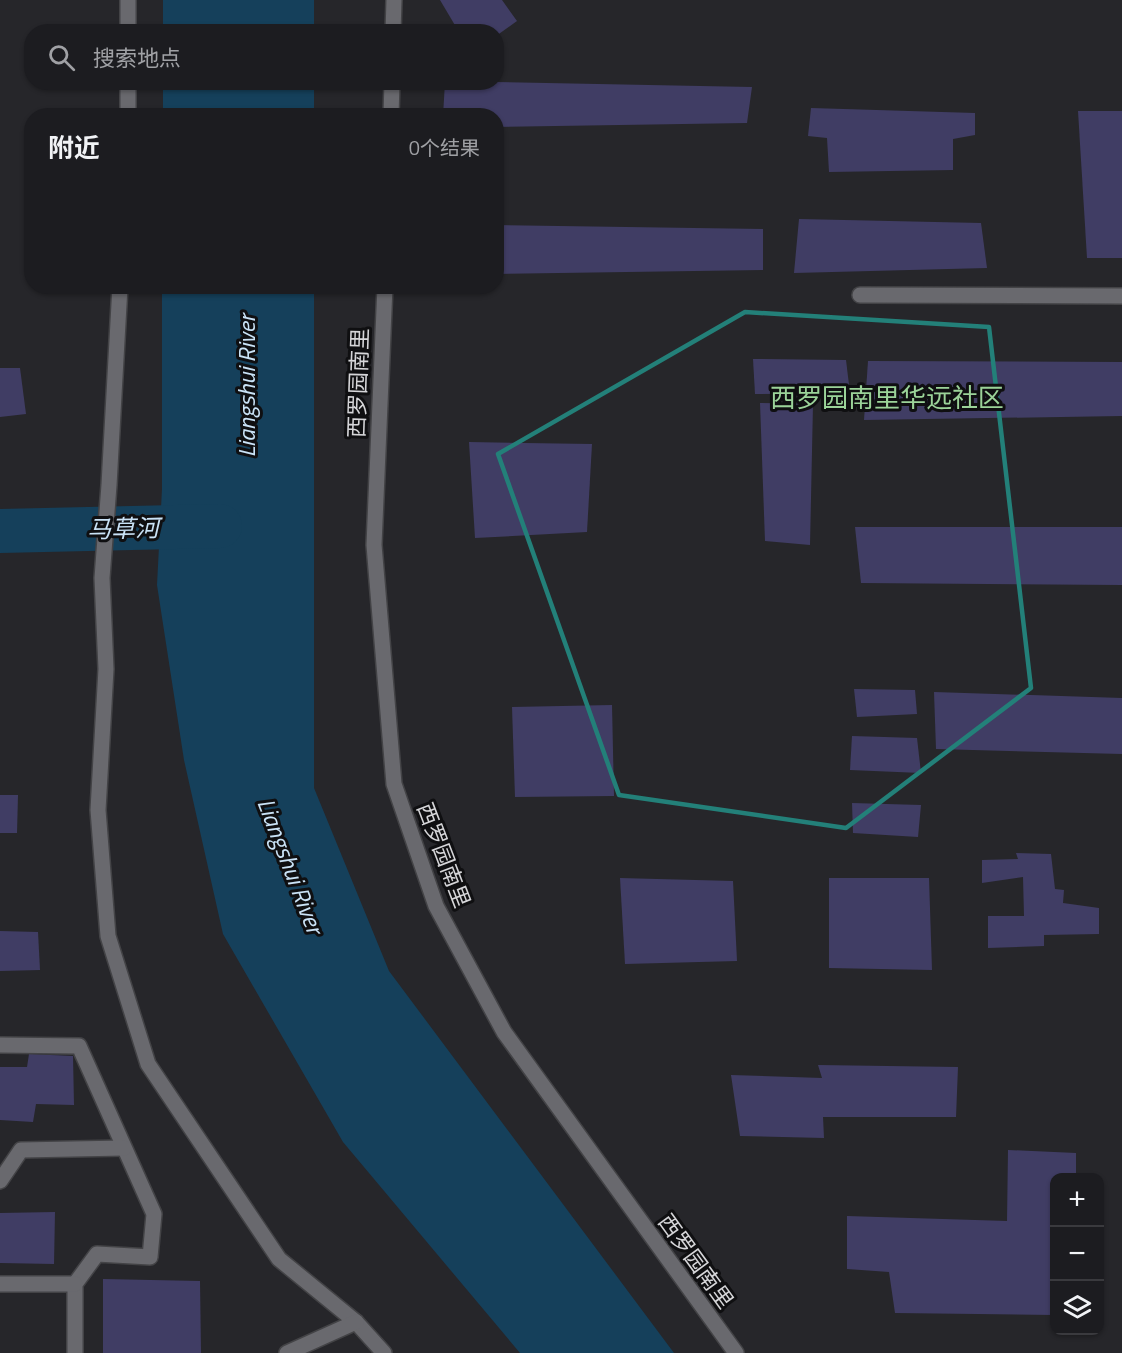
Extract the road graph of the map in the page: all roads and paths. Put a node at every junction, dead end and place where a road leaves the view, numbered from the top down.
1 (129, 0) edge
2 (394, 0) edge
3 (129, 24) edge
4 (393, 24) edge
5 (129, 90) edge
6 (392, 90) edge
7 (129, 108) edge
8 (391, 108) edge
9 (120, 294) edge
10 (385, 294) edge
11 (860, 295) dead end
12 (1122, 296) edge
13 (0, 1046) edge
14 (124, 1148) junction
15 (0, 1181) edge
16 (0, 1284) edge
17 (75, 1284) junction
18 (356, 1322) junction
19 (75, 1353) edge
20 (287, 1353) edge
21 (384, 1353) edge
22 (736, 1353) edge

1 - 3 street
2 - 4 street
5 - 7 street
6 - 8 street
9 - 18 street
10 - 22 street, 西罗园南里
11 - 12 street
13 - 14 street
14 - 15 street
14 - 17 street
16 - 17 street
17 - 19 street
18 - 20 street
18 - 21 street

